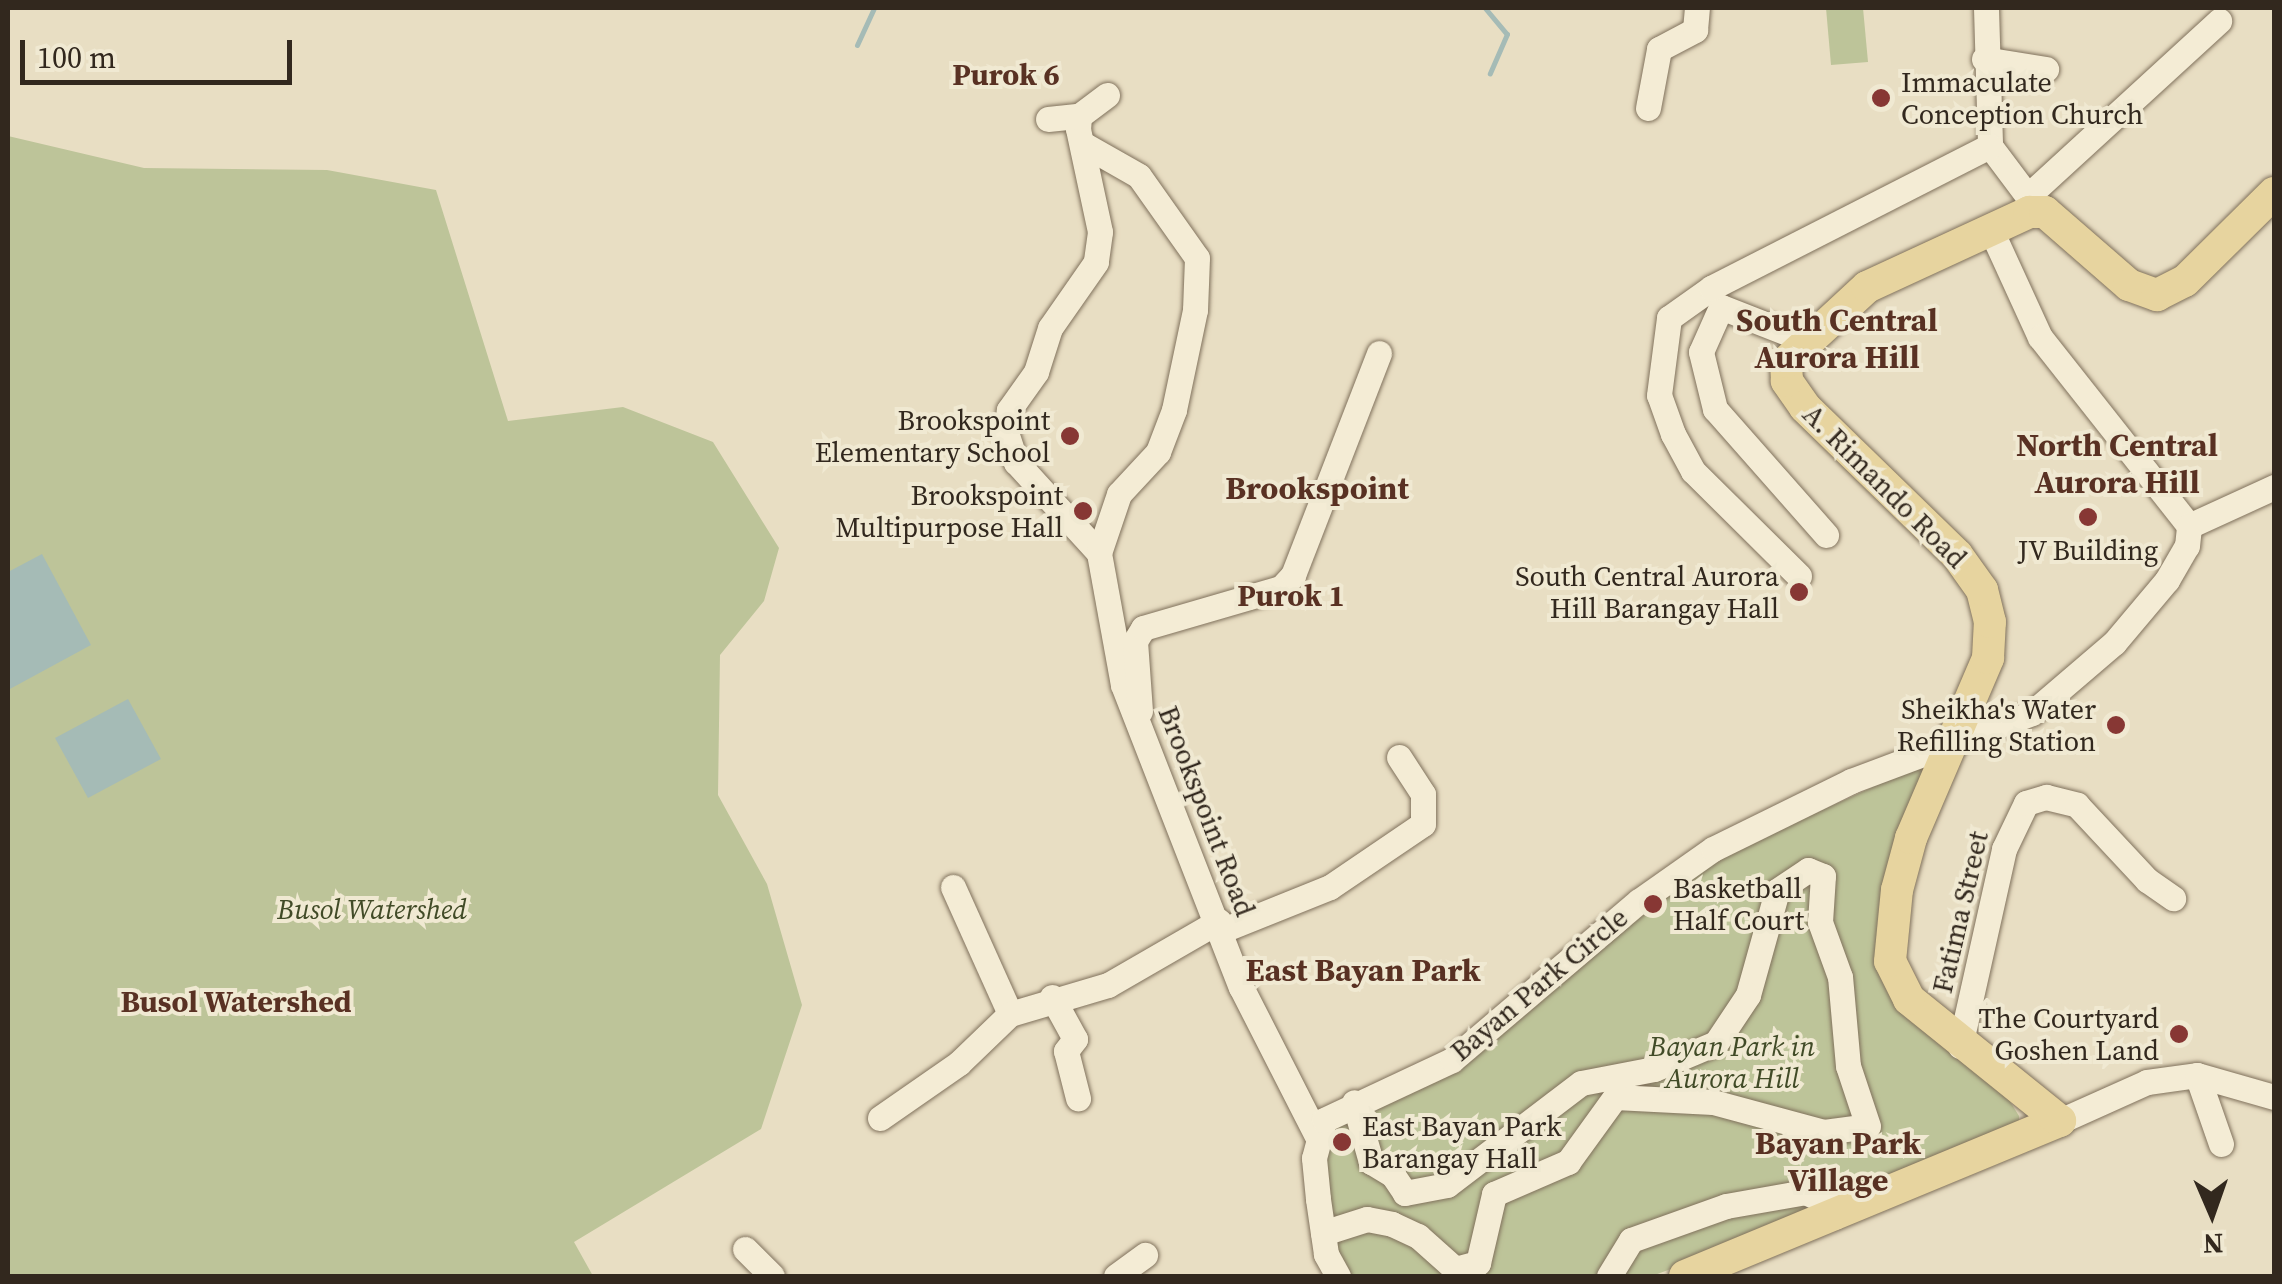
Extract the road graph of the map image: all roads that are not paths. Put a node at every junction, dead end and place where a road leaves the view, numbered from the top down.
1 (1696, 8) edge
2 (1986, 8) edge
3 (2219, 21) dead end
4 (1984, 59) junction
5 (2046, 69) dead end
6 (1106, 95) dead end
7 (1648, 108) dead end
8 (1079, 116) junction
9 (1048, 120) dead end
10 (1083, 144) junction
11 (1990, 146) junction
12 (2274, 194) edge
13 (2033, 203) junction
14 (1990, 228) junction
15 (1800, 345) junction
16 (1379, 353) dead end
17 (2274, 487) edge
18 (2189, 526) junction
19 (1826, 535) dead end
20 (1099, 553) junction
21 (1799, 576) dead end
22 (1140, 717) junction
23 (1948, 744) junction
24 (1399, 757) dead end
25 (953, 887) dead end
26 (2173, 898) dead end
27 (1221, 925) junction
28 (1052, 997) junction
29 (1010, 1014) junction
30 (1960, 1046) junction
31 (2197, 1075) junction
32 (1078, 1098) dead end
33 (2274, 1098) edge
34 (1354, 1102) junction
35 (880, 1118) dead end
36 (2046, 1129) junction
37 (1317, 1136) junction
38 (2221, 1144) dead end
39 (1835, 1218) junction
40 (1323, 1233) junction
41 (744, 1249) dead end
42 (1145, 1255) dead end
43 (772, 1276) edge
44 (1116, 1276) edge
45 (1338, 1276) edge
46 (1609, 1276) edge
47 (1686, 1276) edge

1 - 7 street
2 - 4 street
3 - 13 street
4 - 5 street
4 - 11 street
6 - 8 street
8 - 9 street
8 - 10 street
10 - 20 street
10 - 20 street
11 - 13 street
11 - 21 street
12 - 13 main road
13 - 14 main road
14 - 15 main road
14 - 18 street
15 - 19 street
15 - 23 main road, A. Rimando Road
16 - 22 street
17 - 18 street
18 - 23 street, Bayan Park Circle
20 - 22 street, Brookspoint Road
22 - 27 street, Brookspoint Road
23 - 30 main road, A. Rimando Road
23 - 34 street, Bayan Park Circle
24 - 27 street
25 - 29 street
26 - 30 street, Fatima Street
27 - 28 street
27 - 37 street, Brookspoint Road
28 - 29 street
28 - 32 street
29 - 35 street
30 - 36 main road, A. Rimando Road
31 - 33 street
31 - 36 street
31 - 38 street
34 - 37 street, Bayan Park Circle
34 - 40 street
36 - 39 main road
37 - 40 street
39 - 46 street
39 - 47 main road
40 - 45 street
41 - 43 street
42 - 44 street

